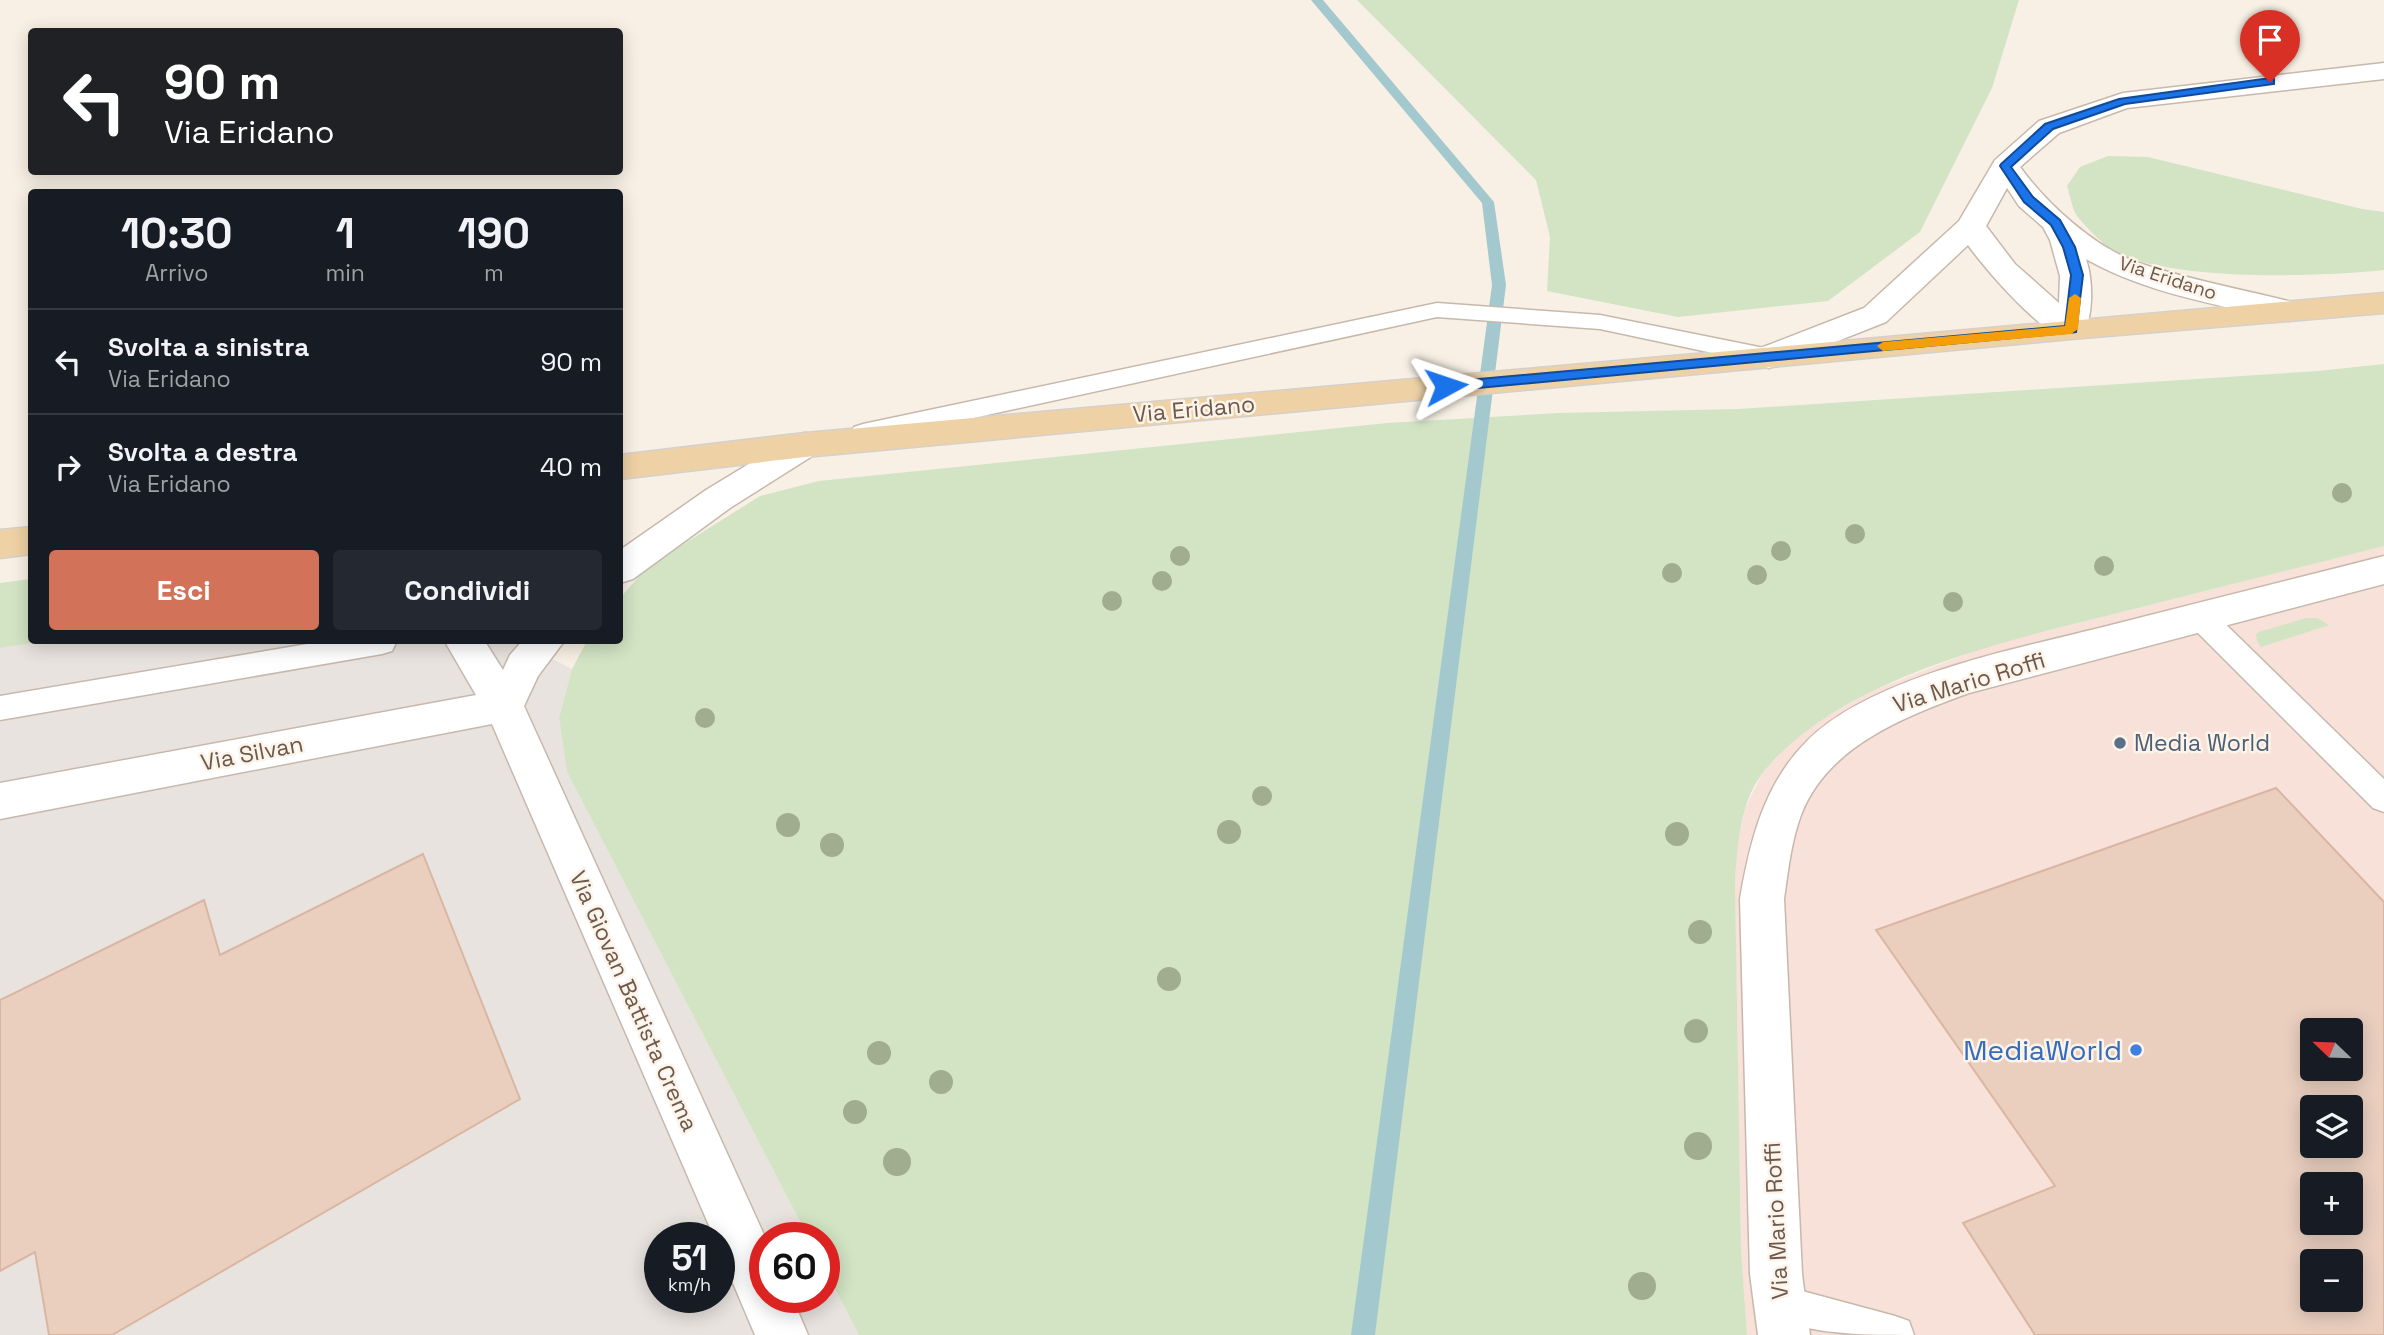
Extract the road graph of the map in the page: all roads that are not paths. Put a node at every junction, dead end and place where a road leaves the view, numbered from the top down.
1 (2384, 71) edge
2 (2005, 166) junction
3 (2056, 223) junction
4 (1971, 226) junction
5 (2384, 303) edge
6 (2289, 312) junction
7 (2071, 329) junction
8 (1769, 357) junction
9 (805, 445) junction
10 (623, 467) edge
11 (28, 540) edge
12 (0, 544) edge
13 (623, 567) edge
14 (2384, 570) edge
15 (2200, 617) junction
16 (376, 644) edge
17 (465, 644) edge
18 (543, 644) edge
19 (504, 706) junction
20 (0, 708) edge
21 (2384, 799) edge
22 (0, 801) edge
23 (749, 1260) edge
24 (772, 1313) edge
25 (1782, 1320) edge
26 (782, 1335) edge
27 (1895, 1335) edge

1 - 2 street, Via Eridano
2 - 3 street, Via Eridano
2 - 4 street, Via Eridano
3 - 6 street, Via Eridano
3 - 7 street, Via Eridano
4 - 7 street
4 - 8 street, Via Eridano
5 - 6 main road, Via Eridano
6 - 7 main road, Via Eridano
7 - 8 main road, Via Eridano
8 - 9 main road, Via Eridano
8 - 9 lane
9 - 10 main road, Via Eridano
9 - 13 street
11 - 12 main road
14 - 15 street, Via Mario Roffi
15 - 21 lane
15 - 25 street, Via Mario Roffi
16 - 20 lane
17 - 19 street, Via Giovan Battista Crema
18 - 19 street
19 - 22 street, Via Silvan
19 - 23 street, Via Giovan Battista Crema
24 - 26 street, Via Giovan Battista Crema
25 - 27 lane

